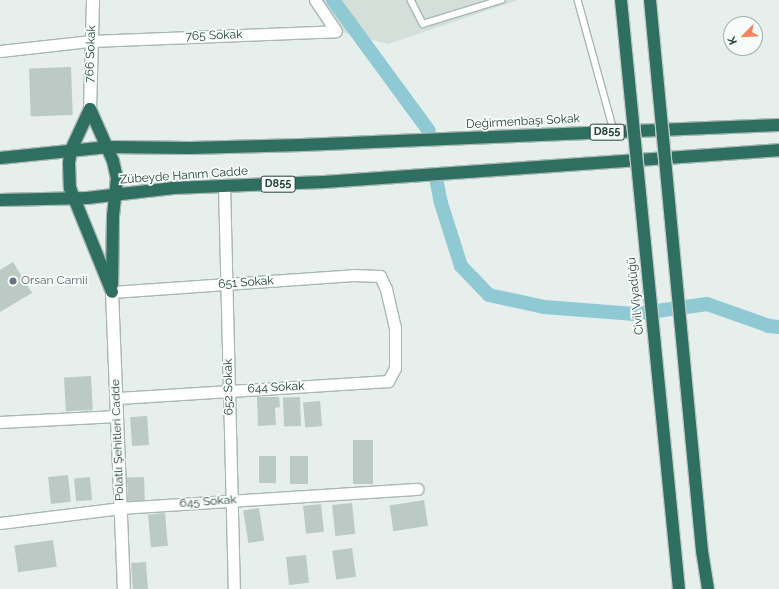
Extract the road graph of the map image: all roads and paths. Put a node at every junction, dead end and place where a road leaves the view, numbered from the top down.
1 (93, 0) edge
2 (314, 0) edge
3 (411, 0) edge
4 (501, 0) edge
5 (578, 0) edge
6 (621, 0) edge
7 (650, 0) edge
8 (91, 41) junction
9 (0, 51) edge
10 (90, 109) junction
11 (779, 124) edge
12 (614, 131) junction
13 (436, 139) joint
14 (108, 147) junction
15 (71, 150) junction
16 (779, 150) edge
17 (0, 158) edge
18 (224, 185) junction
19 (114, 195) junction
20 (74, 198) junction
21 (0, 200) edge
22 (227, 285) junction
23 (112, 292) junction
24 (388, 381) joint
25 (230, 391) junction
26 (116, 398) junction
27 (117, 416) junction
28 (0, 422) edge
29 (417, 489) dead end
30 (232, 501) junction
31 (121, 508) junction
32 (0, 523) edge
33 (124, 589) edge
34 (234, 589) edge
35 (679, 589) edge
36 (708, 589) edge

1 - 8 street, 766 Sokak
2 - 8 street, 765 Sokak
3 - 4 lane
5 - 12 lane
6 - 35 highway, Civil Viyadüğü, bridge
7 - 36 highway, bridge
8 - 9 street, 765 Sokak
8 - 10 street, 766 Sokak
10 - 14 highway
10 - 15 highway
11 - 12 highway, Değirmenbaşı Sokak / D855
12 - 13 highway, Değirmenbaşı Sokak / D855
13 - 14 highway, Zübeyde Hanım Cadde / D855
14 - 15 highway, Zübeyde Hanım Cadde / D855
14 - 19 highway
15 - 17 highway, Zübeyde Hanım Cadde / D855
15 - 20 highway
16 - 18 highway, Zübeyde Hanım Cadde / D855
18 - 19 highway, Zübeyde Hanım Cadde / D855
18 - 22 street, 652 Sokak
19 - 20 highway, Zübeyde Hanım Cadde / D855
19 - 23 highway
20 - 21 highway, Zübeyde Hanım Cadde / D855
20 - 23 highway
22 - 23 street, 651 Sokak
22 - 24 street, 651 Sokak
22 - 25 street, 652 Sokak
23 - 26 street, Polatlı Şehitleri Cadde
24 - 25 street, 644 Sokak
25 - 26 street, 644 Sokak
25 - 30 street, 652 Sokak
26 - 27 street, Polatlı Şehitleri Cadde
27 - 28 street
27 - 31 street, Polatlı Şehitleri Cadde
29 - 30 street, 645 Sokak
30 - 31 street, 645 Sokak
30 - 34 street, 652 Sokak
31 - 32 street, 645 Sokak
31 - 33 street, Polatlı Şehitleri Cadde

